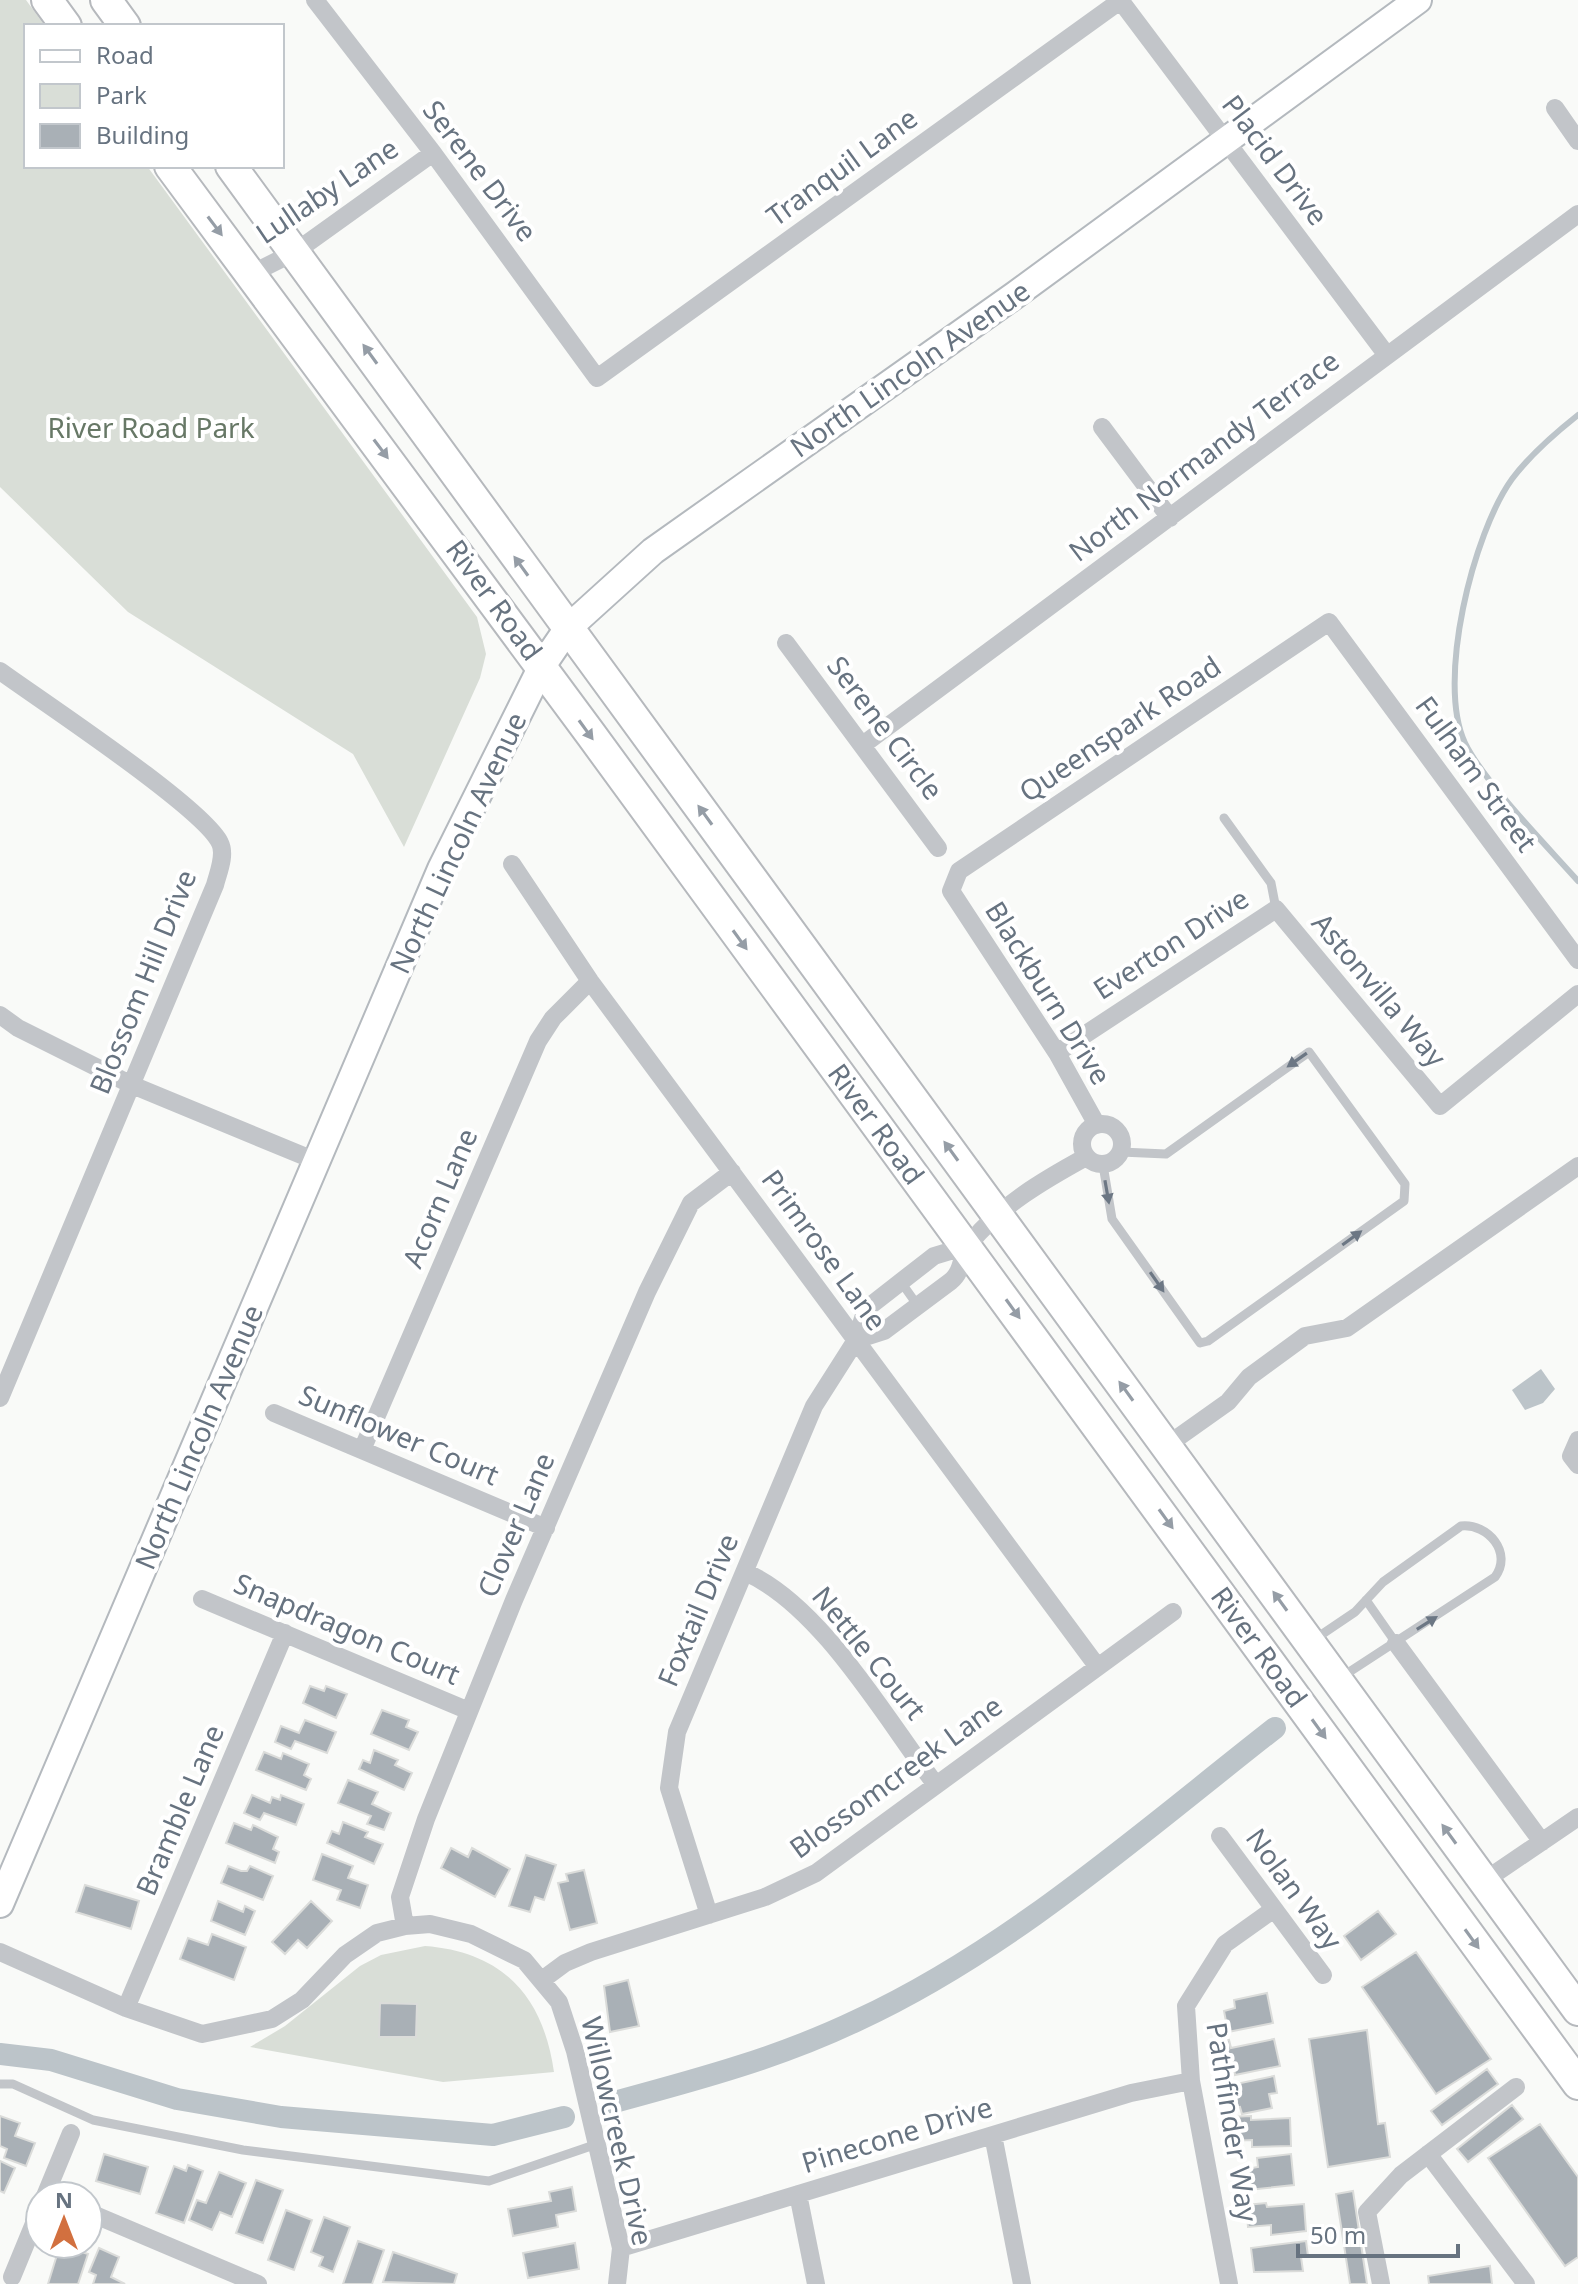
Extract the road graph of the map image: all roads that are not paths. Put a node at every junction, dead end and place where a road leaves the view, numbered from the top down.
1 (47, 0) edge
2 (106, 0) edge
3 (315, 0) edge
4 (1120, 0) edge
5 (1418, 0) edge
6 (65, 24) edge
7 (124, 24) edge
8 (1555, 108) dead end
9 (1224, 140) junction
10 (1578, 141) edge
11 (433, 153) junction
12 (172, 168) edge
13 (232, 168) edge
14 (1578, 214) edge
15 (295, 252) junction
16 (251, 274) junction
17 (1386, 354) junction
18 (597, 378) joint
19 (1102, 427) dead end
20 (1170, 518) junction
21 (1329, 622) joint
22 (568, 628) junction
23 (786, 643) dead end
24 (542, 666) junction
25 (0, 671) edge
26 (864, 744) junction
27 (1224, 818) dead end
28 (938, 848) dead end
29 (512, 864) dead end
30 (951, 891) joint
31 (1276, 909) junction
32 (1578, 960) edge
33 (590, 981) junction
34 (1578, 994) edge
35 (0, 1015) edge
36 (1057, 1053) junction
37 (132, 1085) junction
38 (1097, 1125) junction
39 (1121, 1152) junction
40 (316, 1161) junction
41 (1094, 1161) junction
42 (1578, 1166) edge
43 (732, 1172) junction
44 (997, 1214) junction
45 (967, 1246) junction
46 (901, 1282) junction
47 (918, 1306) junction
48 (856, 1340) junction
49 (0, 1398) edge
50 (274, 1413) dead end
51 (1578, 1440) edge
52 (1166, 1446) junction
53 (362, 1450) junction
54 (1578, 1465) edge
55 (546, 1528) junction
56 (745, 1572) junction
57 (202, 1599) dead end
58 (1366, 1600) junction
59 (1173, 1612) dead end
60 (285, 1633) junction
61 (1310, 1643) junction
62 (1396, 1643) junction
63 (1097, 1666) junction
64 (1337, 1680) junction
65 (469, 1711) junction
66 (936, 1785) junction
67 (1578, 1817) edge
68 (1220, 1836) dead end
69 (1542, 1842) junction
70 (1484, 1881) junction
71 (0, 1904) edge
72 (1274, 1909) junction
73 (709, 1915) junction
74 (405, 1926) junction
75 (0, 1952) edge
76 (1323, 1975) dead end
77 (542, 1980) junction
78 (126, 2008) junction
79 (1578, 2010) edge
80 (1191, 2081) junction
81 (0, 2084) edge
82 (1578, 2084) edge
83 (1516, 2087) dead end
84 (71, 2133) dead end
85 (993, 2135) junction
86 (597, 2144) junction
87 (1428, 2154) junction
88 (53, 2180) edge
89 (798, 2194) junction
90 (104, 2219) edge
91 (621, 2248) junction
92 (24, 2249) edge
93 (12, 2277) dead end
94 (258, 2284) edge
95 (617, 2284) edge
96 (816, 2284) edge
97 (1022, 2284) edge
98 (1229, 2284) edge
99 (1381, 2284) edge
100 (1526, 2284) edge

1 - 6 main road
2 - 7 main road
3 - 11 street, Serene Drive
4 - 9 street, Placid Drive
4 - 18 street, Tranquil Lane
5 - 9 main road, North Lincoln Avenue
8 - 10 street
9 - 17 street, Placid Drive
9 - 22 main road, North Lincoln Avenue
11 - 15 street, Lullaby Lane
11 - 18 street, Serene Drive
12 -> 16 main road, River Road
13 - 15 main road, River Road
14 - 17 street, North Normandy Terrace
15 - 16 street, Lullaby Lane
22 -> 15 main road, River Road
16 -> 24 main road, River Road
17 - 20 street, North Normandy Terrace
19 - 20 street
20 - 26 street, North Normandy Terrace
21 - 30 street, Queenspark Road
21 - 32 street, Fulham Street
22 - 24 main road, North Lincoln Avenue
44 -> 22 main road, River Road
23 - 26 street, Serene Circle
24 - 40 main road, North Lincoln Avenue
24 -> 45 main road, River Road
25 - 37 street, Blossom Hill Drive
26 - 28 street, Serene Circle
27 - 31 lane
29 - 33 street, Primrose Lane
30 - 36 street, Blackburn Drive
31 - 34 street, Astonvilla Way
31 - 36 street, Everton Drive
33 - 43 street, Primrose Lane
33 - 53 street, Acorn Lane
35 - 37 street
36 - 38 street, Blackburn Drive
37 - 40 street
37 - 49 street, Blossom Hill Drive
38 - 39 street
38 - 41 street
39 - 41 street
41 -> 39 lane
40 - 71 main road, North Lincoln Avenue
41 - 44 street
42 - 52 street
43 - 48 street, Primrose Lane
43 - 55 street, Clover Lane
44 - 45 street
52 -> 44 main road, River Road
45 - 46 street, Foxtail Drive
45 - 47 street
45 -> 82 main road, River Road
46 - 47 lane
46 - 48 street, Foxtail Drive
47 - 48 street
48 - 56 street, Foxtail Drive
48 - 63 street, Primrose Lane
50 - 53 street, Sunflower Court
51 - 54 street
61 -> 52 main road, River Road
53 - 55 street, Sunflower Court
55 - 65 street, Clover Lane
56 - 66 street, Nettle Court
56 - 73 street, Foxtail Drive
57 - 60 street, Snapdragon Court
58 - 61 lane
58 - 62 lane
62 -> 58 lane
59 - 63 street, Blossomcreek Lane
60 - 65 street, Snapdragon Court
60 - 78 street, Bramble Lane
61 - 64 main road, River Road
62 - 64 lane
62 - 69 street
63 - 66 street, Blossomcreek Lane
70 -> 64 main road, River Road
65 - 74 street, Clover Lane
66 - 73 street, Blossomcreek Lane
67 - 69 street
68 - 72 street, Nolan Way
69 - 70 street
70 - 79 main road, River Road
72 - 76 street, Nolan Way
72 - 80 street, Pathfinder Way
73 - 77 street, Blossomcreek Lane
74 - 77 street, Willowcreek Drive
74 - 78 street, Willowcreek Drive
75 - 78 street, Willowcreek Drive
77 - 86 street, Willowcreek Drive
80 - 85 street, Pinecone Drive
80 - 98 street, Pathfinder Way
81 - 86 lane
83 - 87 street
84 - 88 street
85 - 89 street, Pinecone Drive
85 - 97 street
86 - 91 street, Willowcreek Drive
87 - 99 street
87 - 100 street
89 - 91 street, Pinecone Drive
89 - 96 street
90 - 94 street
91 - 95 street, Willowcreek Drive
92 - 93 street

